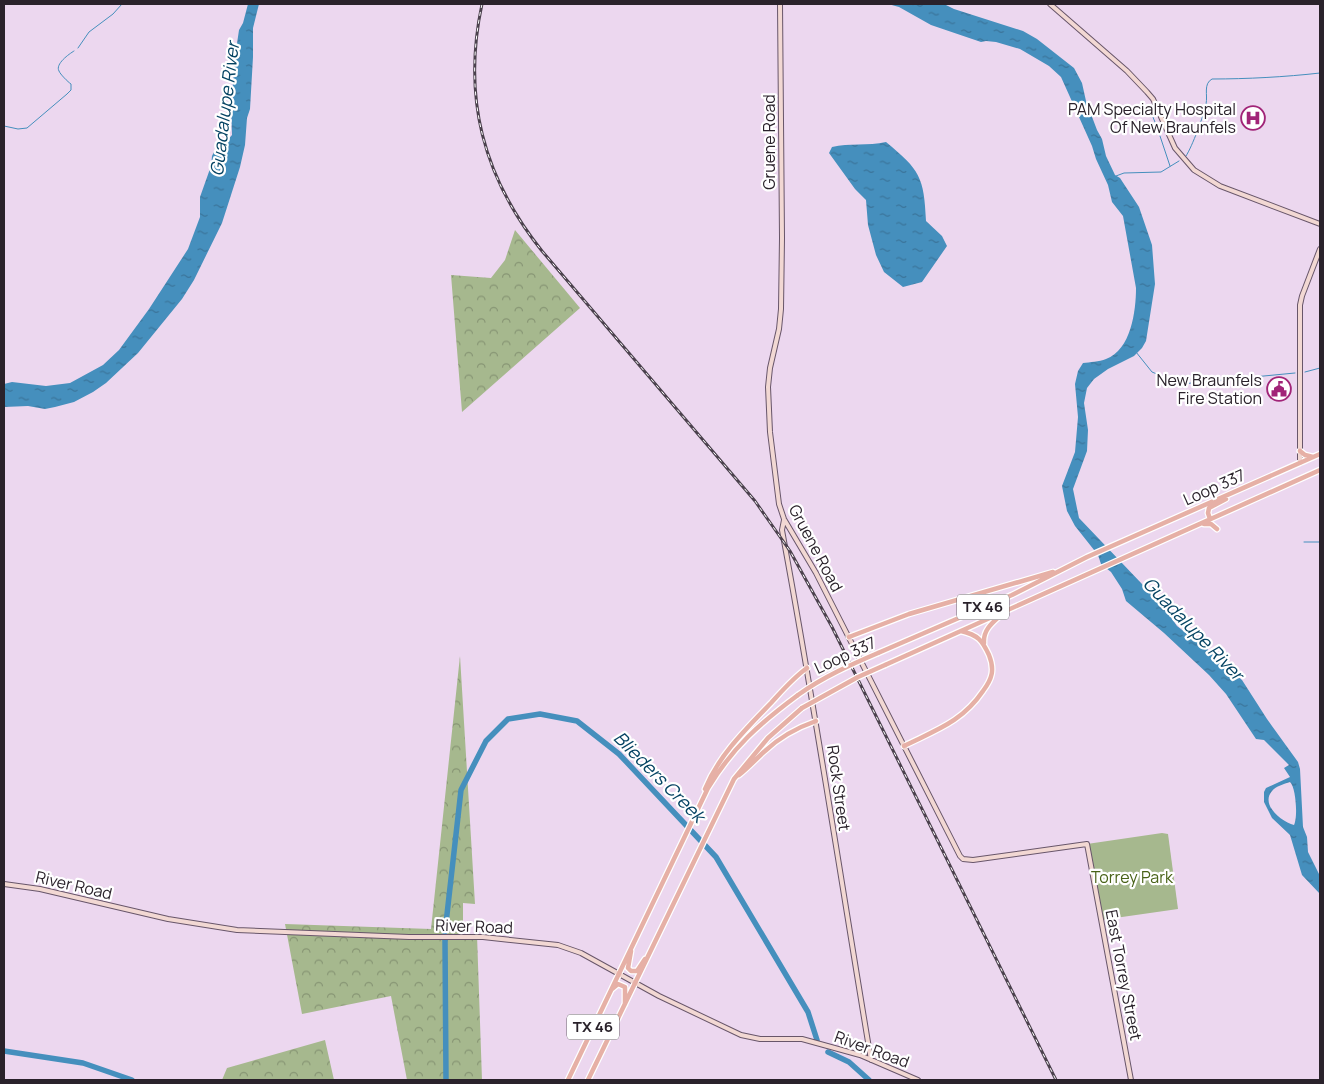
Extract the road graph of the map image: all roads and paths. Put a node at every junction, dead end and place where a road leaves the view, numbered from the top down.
1 (780, 4) edge
2 (1050, 4) edge
3 (1320, 224) edge
4 (1320, 249) edge
5 (1300, 451) junction
6 (1320, 454) edge
7 (1312, 458) junction
8 (1300, 463) junction
9 (1320, 470) edge
10 (1243, 488) junction
11 (1219, 515) junction
12 (784, 519) junction
13 (1210, 519) junction
14 (1175, 534) junction
15 (1064, 568) junction
16 (1007, 611) junction
17 (961, 632) junction
18 (849, 638) junction
19 (984, 644) junction
20 (806, 668) junction
21 (816, 721) junction
22 (904, 746) junction
23 (734, 779) junction
24 (697, 810) junction
25 (1086, 844) joint
26 (4, 884) edge
27 (633, 943) junction
28 (654, 948) junction
29 (618, 973) junction
30 (636, 983) junction
31 (608, 994) junction
32 (625, 1008) junction
33 (871, 1060) junction
34 (568, 1080) edge
35 (588, 1080) edge
36 (918, 1080) edge
37 (1131, 1080) edge

1 - 12 street, Gruene Road
2 - 3 street
4 - 5 street
5 - 7 main road
5 - 8 street
6 - 7 main road, Loop 337 / TX 46
7 - 8 main road, Loop 337 / TX 46
8 - 10 main road, Loop 337 / TX 46
9 - 11 main road, Loop 337 / TX 46
10 - 13 main road
10 - 15 main road, Loop 337 / TX 46
11 - 13 main road, Loop 337 / TX 46
11 - 14 main road
12 - 18 street, Gruene Road
12 - 20 street, Rock Street
13 - 14 main road, Loop 337 / TX 46
14 - 16 main road, Loop 337 / TX 46
15 - 18 main road
15 - 24 main road, Loop 337 / TX 46, bridge
16 - 17 main road, Loop 337 / TX 46
16 - 19 main road
17 - 19 main road
17 - 23 main road, Loop 337 / TX 46, bridge
18 - 22 street, Gruene Road
19 - 22 main road
20 - 21 street, Rock Street
20 - 24 main road
21 - 23 main road
21 - 33 street, Rock Street
22 - 25 street, Gruene Road
23 - 28 main road, Loop 337 / TX 46
24 - 27 main road, Loop 337 / TX 46
25 - 37 street, East Torrey Street
26 - 29 street, River Road
27 - 28 main road
27 - 29 main road, Loop 337 / TX 46
28 - 30 main road, Loop 337 / TX 46
29 - 30 street, River Road
29 - 31 main road, Loop 337 / TX 46
30 - 32 main road, Loop 337 / TX 46
30 - 33 street, River Road
31 - 32 main road
31 - 34 main road, Loop 337 / TX 46
32 - 35 main road, Loop 337 / TX 46
33 - 36 street, River Road

